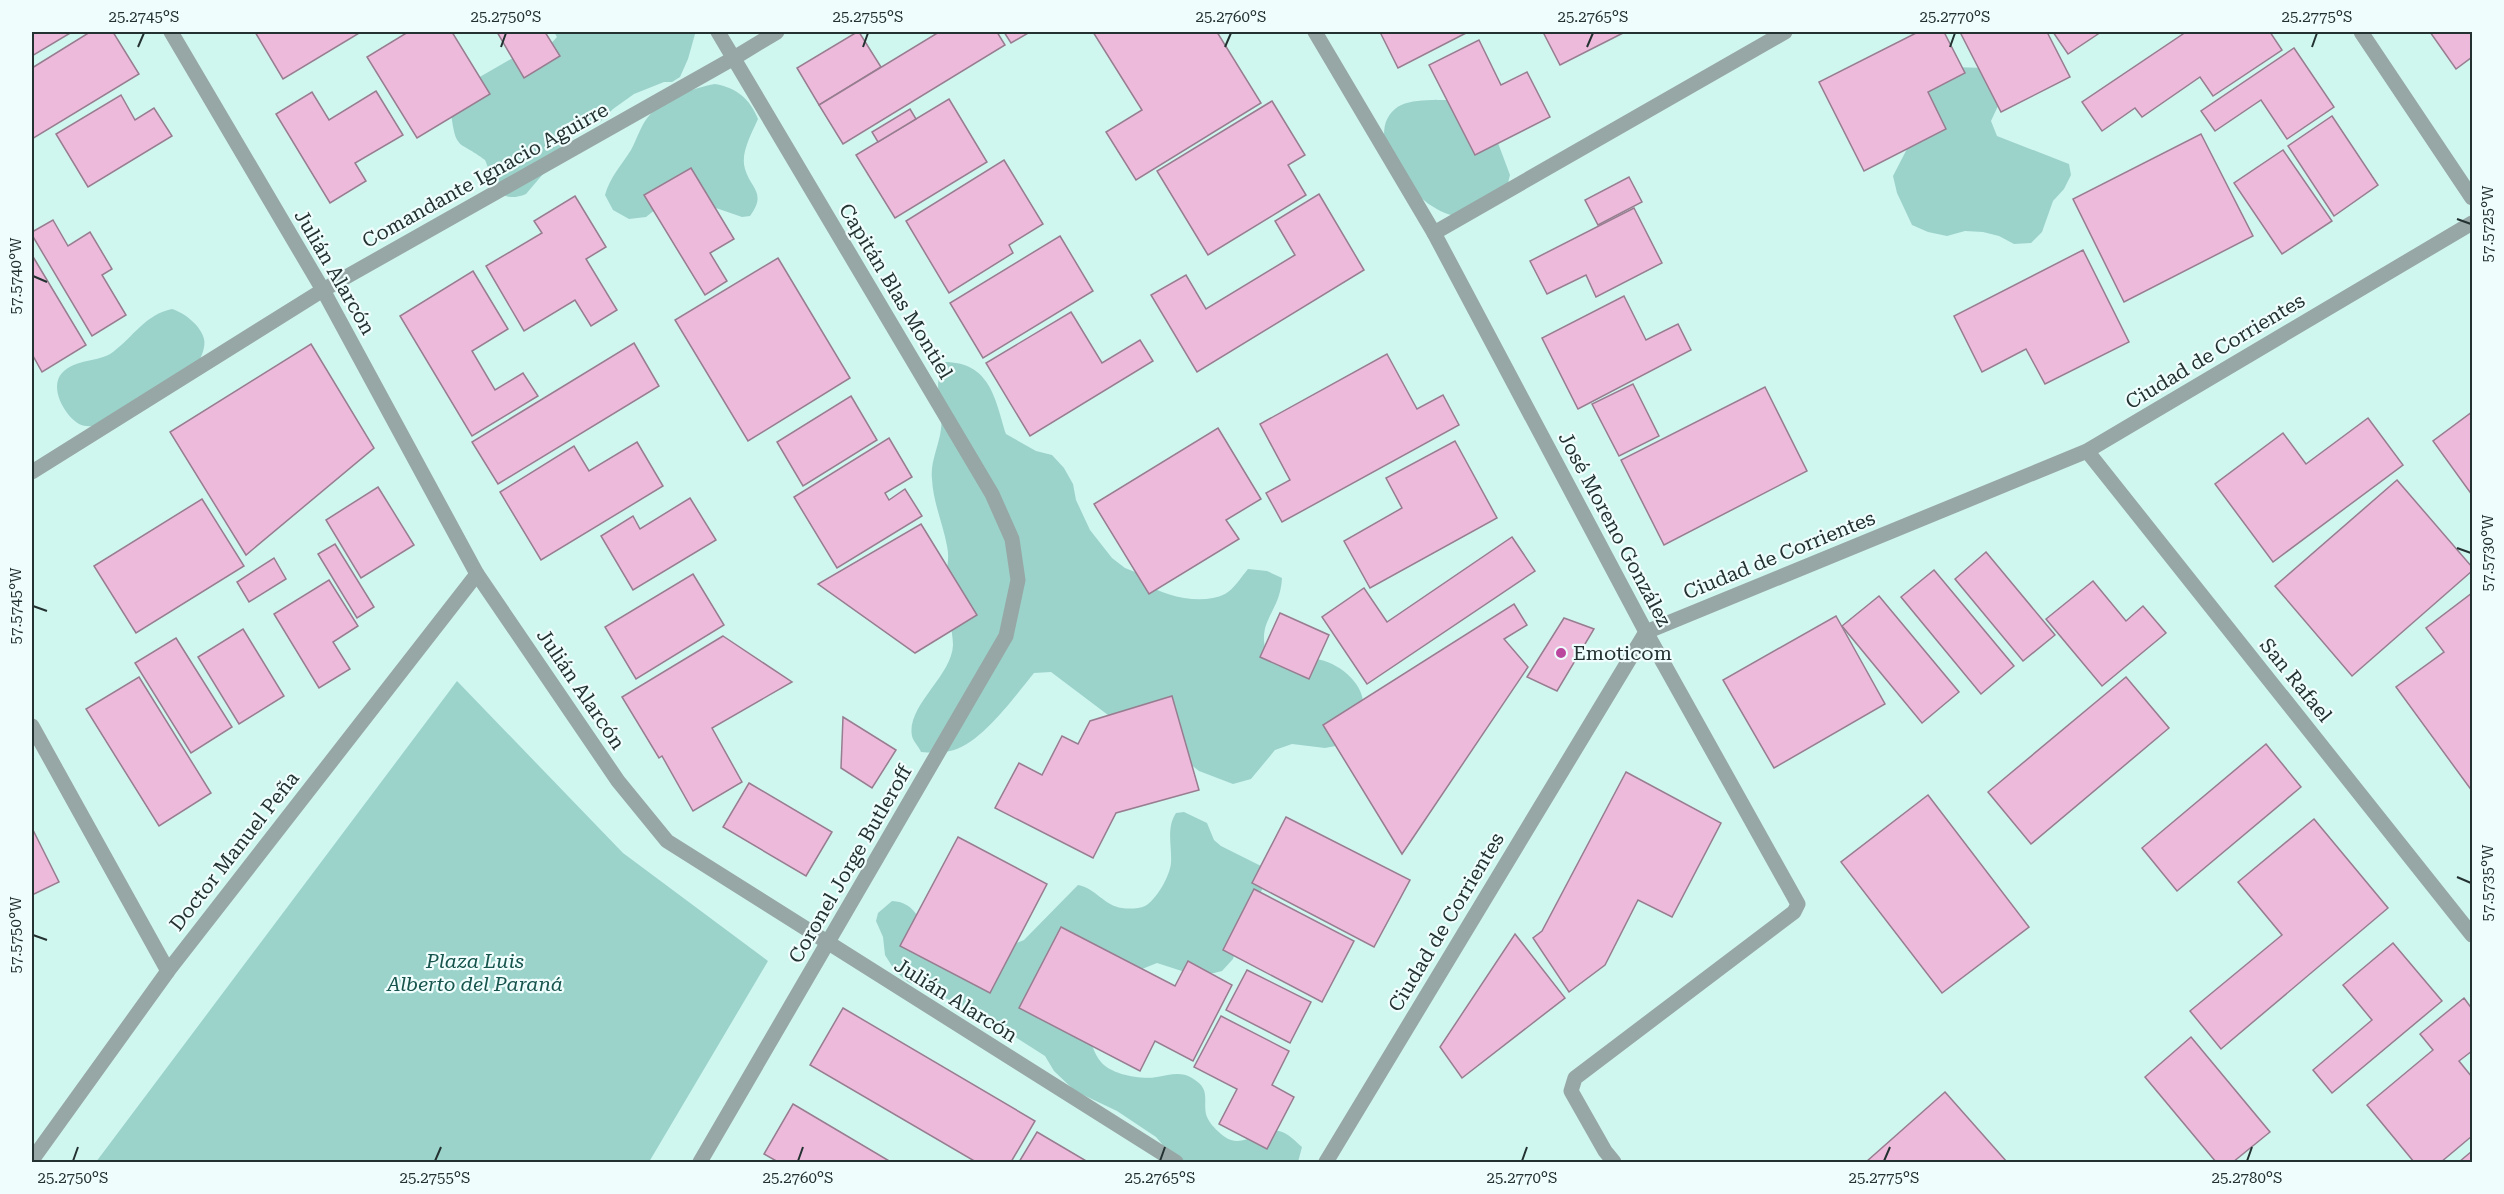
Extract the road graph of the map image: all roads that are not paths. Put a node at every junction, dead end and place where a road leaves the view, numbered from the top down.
1 (171, 32) edge
2 (718, 32) edge
3 (777, 32) edge
4 (1315, 32) edge
5 (1785, 32) edge
6 (2361, 32) edge
7 (734, 58) junction
8 (2472, 198) edge
9 (2472, 223) edge
10 (1434, 233) junction
11 (323, 290) junction
12 (2087, 452) junction
13 (32, 472) edge
14 (477, 574) junction
15 (1018, 580) joint
16 (1646, 632) junction
17 (32, 726) edge
18 (2472, 935) edge
19 (828, 945) junction
20 (168, 971) junction
21 (32, 1160) edge
22 (700, 1162) edge
23 (1176, 1162) edge
24 (1326, 1162) edge
25 (1614, 1162) edge

1 - 11 street, Julián Alarcón
2 - 7 street, Capitán Blas Montiel
3 - 7 street, Comandante Ignacio Aguirre
4 - 10 street, José Moreno González
5 - 10 street
6 - 8 street
7 - 11 street, Comandante Ignacio Aguirre
7 - 15 street, Capitán Blas Montiel
9 - 12 street, Ciudad de Corrientes
10 - 16 street, José Moreno González
11 - 13 street, Comandante Ignacio Aguirre
11 - 14 street, Julián Alarcón
12 - 16 street, Ciudad de Corrientes
12 - 18 street, San Rafael
14 - 19 street, Julián Alarcón
14 - 20 street, Doctor Manuel Peña
15 - 19 street, Coronel Jorge Butleroff
16 - 24 street, Ciudad de Corrientes
16 - 25 street, José Moreno González
17 - 20 street
19 - 22 street, Coronel Jorge Butleroff
19 - 23 street, Julián Alarcón
20 - 21 street, Doctor Manuel Peña

